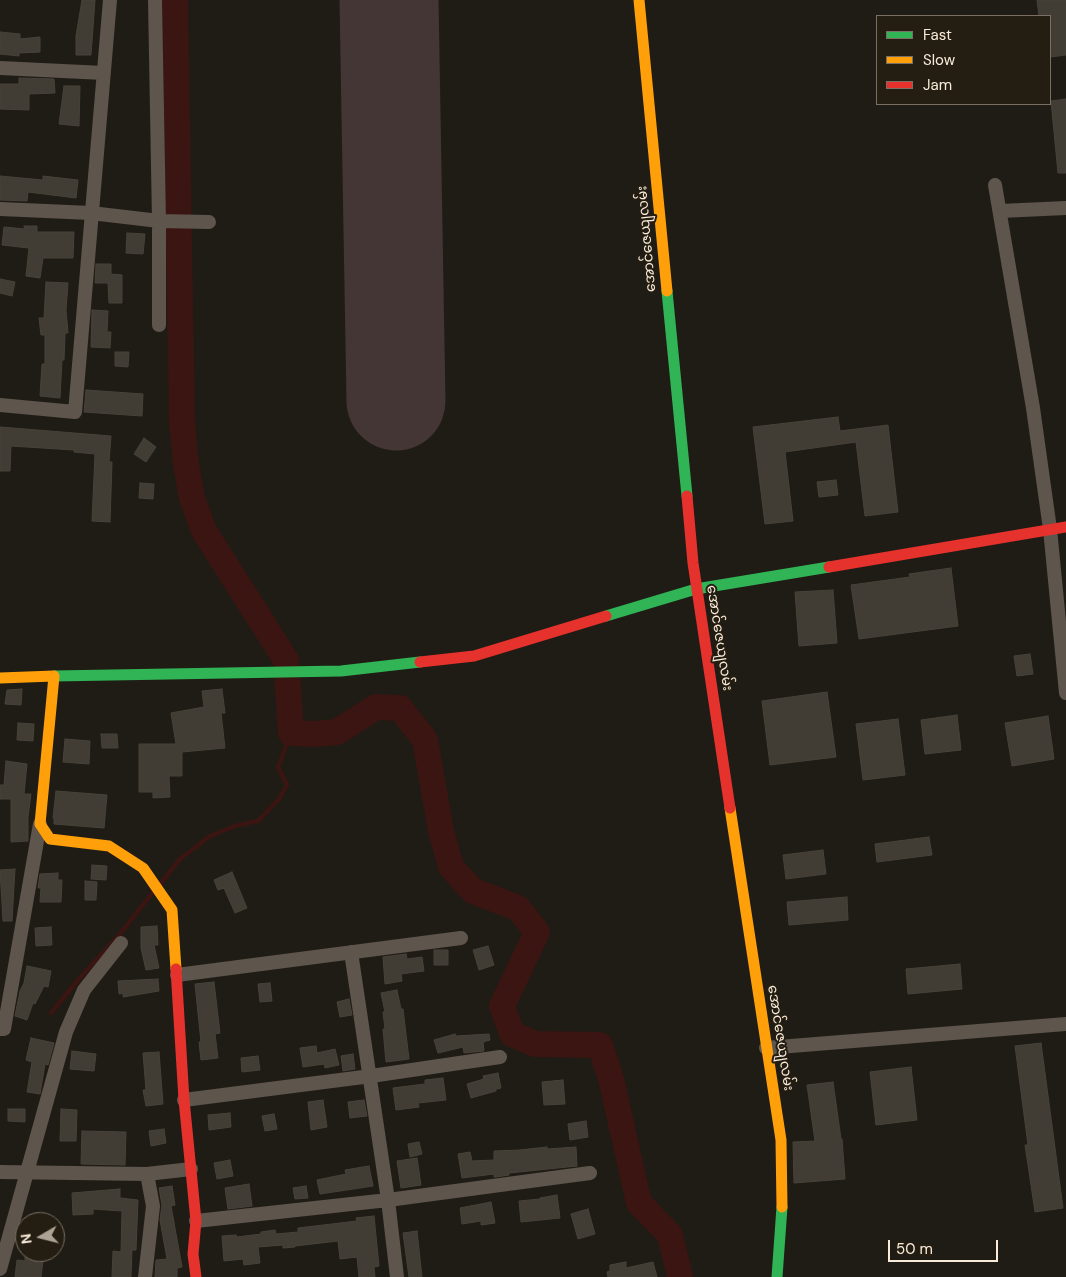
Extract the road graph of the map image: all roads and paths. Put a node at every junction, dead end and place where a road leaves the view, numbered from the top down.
1 (110, 0) edge
2 (155, 0) edge
3 (639, 0) edge
4 (0, 68) edge
5 (104, 73) junction
6 (995, 185) dead end
7 (1066, 208) edge
8 (0, 209) edge
9 (1000, 211) junction
10 (91, 213) junction
11 (159, 221) junction
12 (209, 222) dead end
13 (159, 325) dead end
14 (0, 405) edge
15 (1066, 527) edge
16 (1050, 529) junction
17 (696, 589) junction
18 (54, 676) junction
19 (0, 678) edge
20 (1066, 693) edge
21 (40, 824) junction
22 (461, 938) dead end
23 (121, 943) dead end
24 (352, 952) junction
25 (177, 975) junction
26 (1066, 1024) edge
27 (0, 1029) edge
28 (766, 1048) junction
29 (500, 1057) dead end
30 (371, 1076) junction
31 (184, 1100) junction
32 (191, 1169) junction
33 (0, 1172) edge
34 (27, 1173) junction
35 (590, 1173) dead end
36 (147, 1174) junction
37 (388, 1200) junction
38 (196, 1221) junction
39 (0, 1269) edge
40 (145, 1277) edge
41 (196, 1277) edge
42 (397, 1277) edge
43 (777, 1277) edge

1 - 5 street
2 - 11 street
3 - 17 street, အောင်ဇေယျလမ်း
4 - 5 street
5 - 10 street
6 - 9 street
7 - 9 street
8 - 10 street
9 - 16 street
10 - 11 street
10 - 14 street
11 - 12 street
11 - 13 street
15 - 16 street
16 - 17 street
16 - 20 street
17 - 18 street
17 - 28 street, အောင်ဇေယျလမ်း
18 - 19 street
18 - 21 street
21 - 25 street
21 - 27 street
22 - 24 street
23 - 34 street
24 - 25 street
24 - 30 street
25 - 31 street
26 - 28 street
28 - 43 street, အောင်ဇေယျလမ်း
29 - 30 street
30 - 31 street
30 - 37 street
31 - 32 street
32 - 36 street
32 - 38 street
33 - 34 street
34 - 36 street
34 - 39 street
35 - 37 street
36 - 40 street
37 - 38 street
37 - 42 street
38 - 41 street

